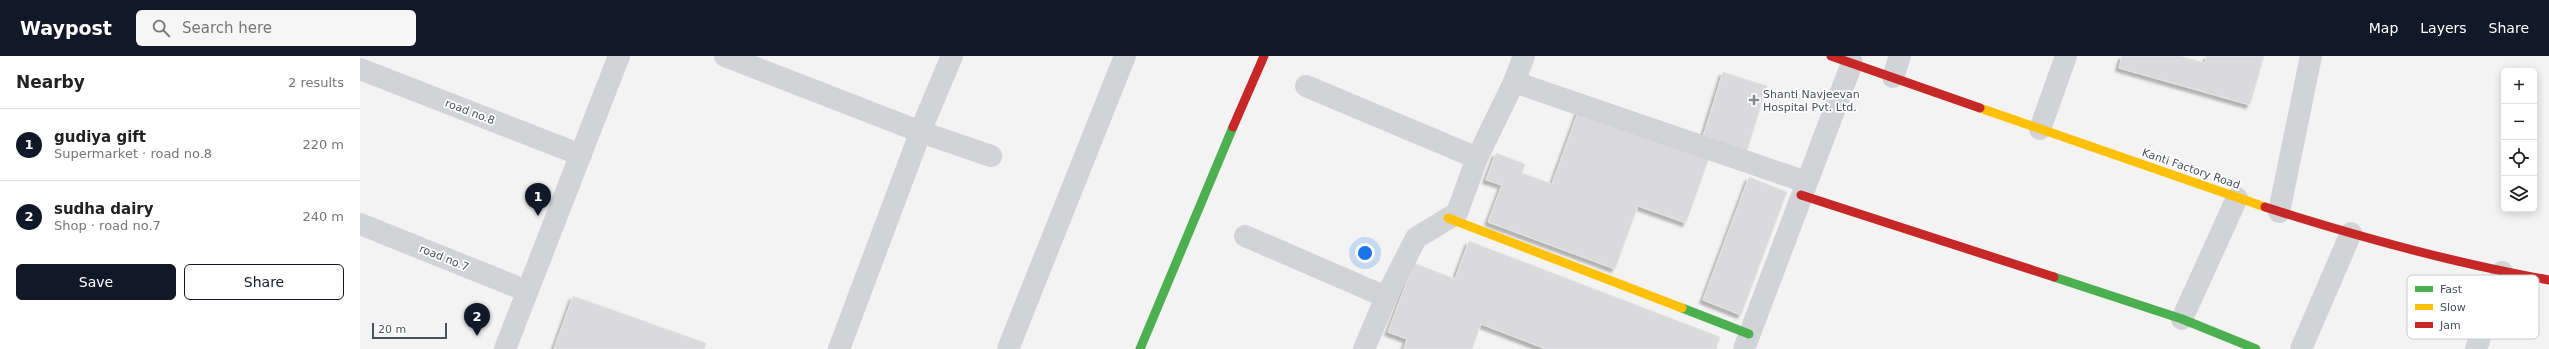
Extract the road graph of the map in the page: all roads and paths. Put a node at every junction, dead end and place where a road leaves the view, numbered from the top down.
1 (619, 56) edge
2 (725, 56) edge
3 (952, 56) edge
4 (1125, 56) edge
5 (1264, 56) edge
6 (1524, 56) edge
7 (1831, 56) edge
8 (1900, 56) edge
9 (2066, 56) edge
10 (2311, 56) edge
11 (1852, 63) junction
12 (360, 69) edge
13 (1892, 77) junction
14 (1514, 82) junction
15 (1306, 86) dead end
16 (2040, 129) junction
17 (921, 132) junction
18 (581, 155) junction
19 (991, 156) dead end
20 (1477, 158) junction
21 (1804, 189) junction
22 (2237, 198) junction
23 (2279, 212) junction
24 (1448, 218) junction
25 (360, 224) edge
26 (2351, 233) junction
27 (1245, 236) dead end
28 (2502, 272) junction
29 (2501, 275) edge
30 (2520, 275) edge
31 (2539, 278) edge
32 (2549, 280) edge
33 (528, 291) junction
34 (1386, 297) junction
35 (2182, 319) junction
36 (2479, 339) edge
37 (1745, 345) edge
38 (505, 349) edge
39 (839, 349) edge
40 (1008, 349) edge
41 (1140, 349) edge
42 (1364, 349) edge
43 (2256, 349) edge
44 (2301, 349) edge
45 (2476, 349) edge

1 - 18 street
2 - 17 street
3 - 17 street
4 - 40 street
5 - 41 street
6 - 14 street
7 - 11 street, Kanti Factory Road
8 - 13 street
9 - 16 street
10 - 23 street
11 - 13 street, Kanti Factory Road
11 - 21 street
12 - 18 street, road no.8
13 - 16 street, Kanti Factory Road
14 - 20 street
14 - 21 street
15 - 20 street
16 - 22 street, Kanti Factory Road
17 - 19 street
17 - 39 street
18 - 33 street
20 - 24 street
21 - 35 street
21 - 37 street
22 - 23 street, Kanti Factory Road
22 - 35 street
23 - 26 street, Kanti Factory Road
24 - 34 street
24 - 37 street
25 - 33 street, road no.7
26 - 28 street, Kanti Factory Road
26 - 44 street
27 - 34 street
28 - 29 street
28 - 30 street, Kanti Factory Road
31 - 32 street, Kanti Factory Road
33 - 38 street
34 - 42 street
35 - 43 street
36 - 45 street

